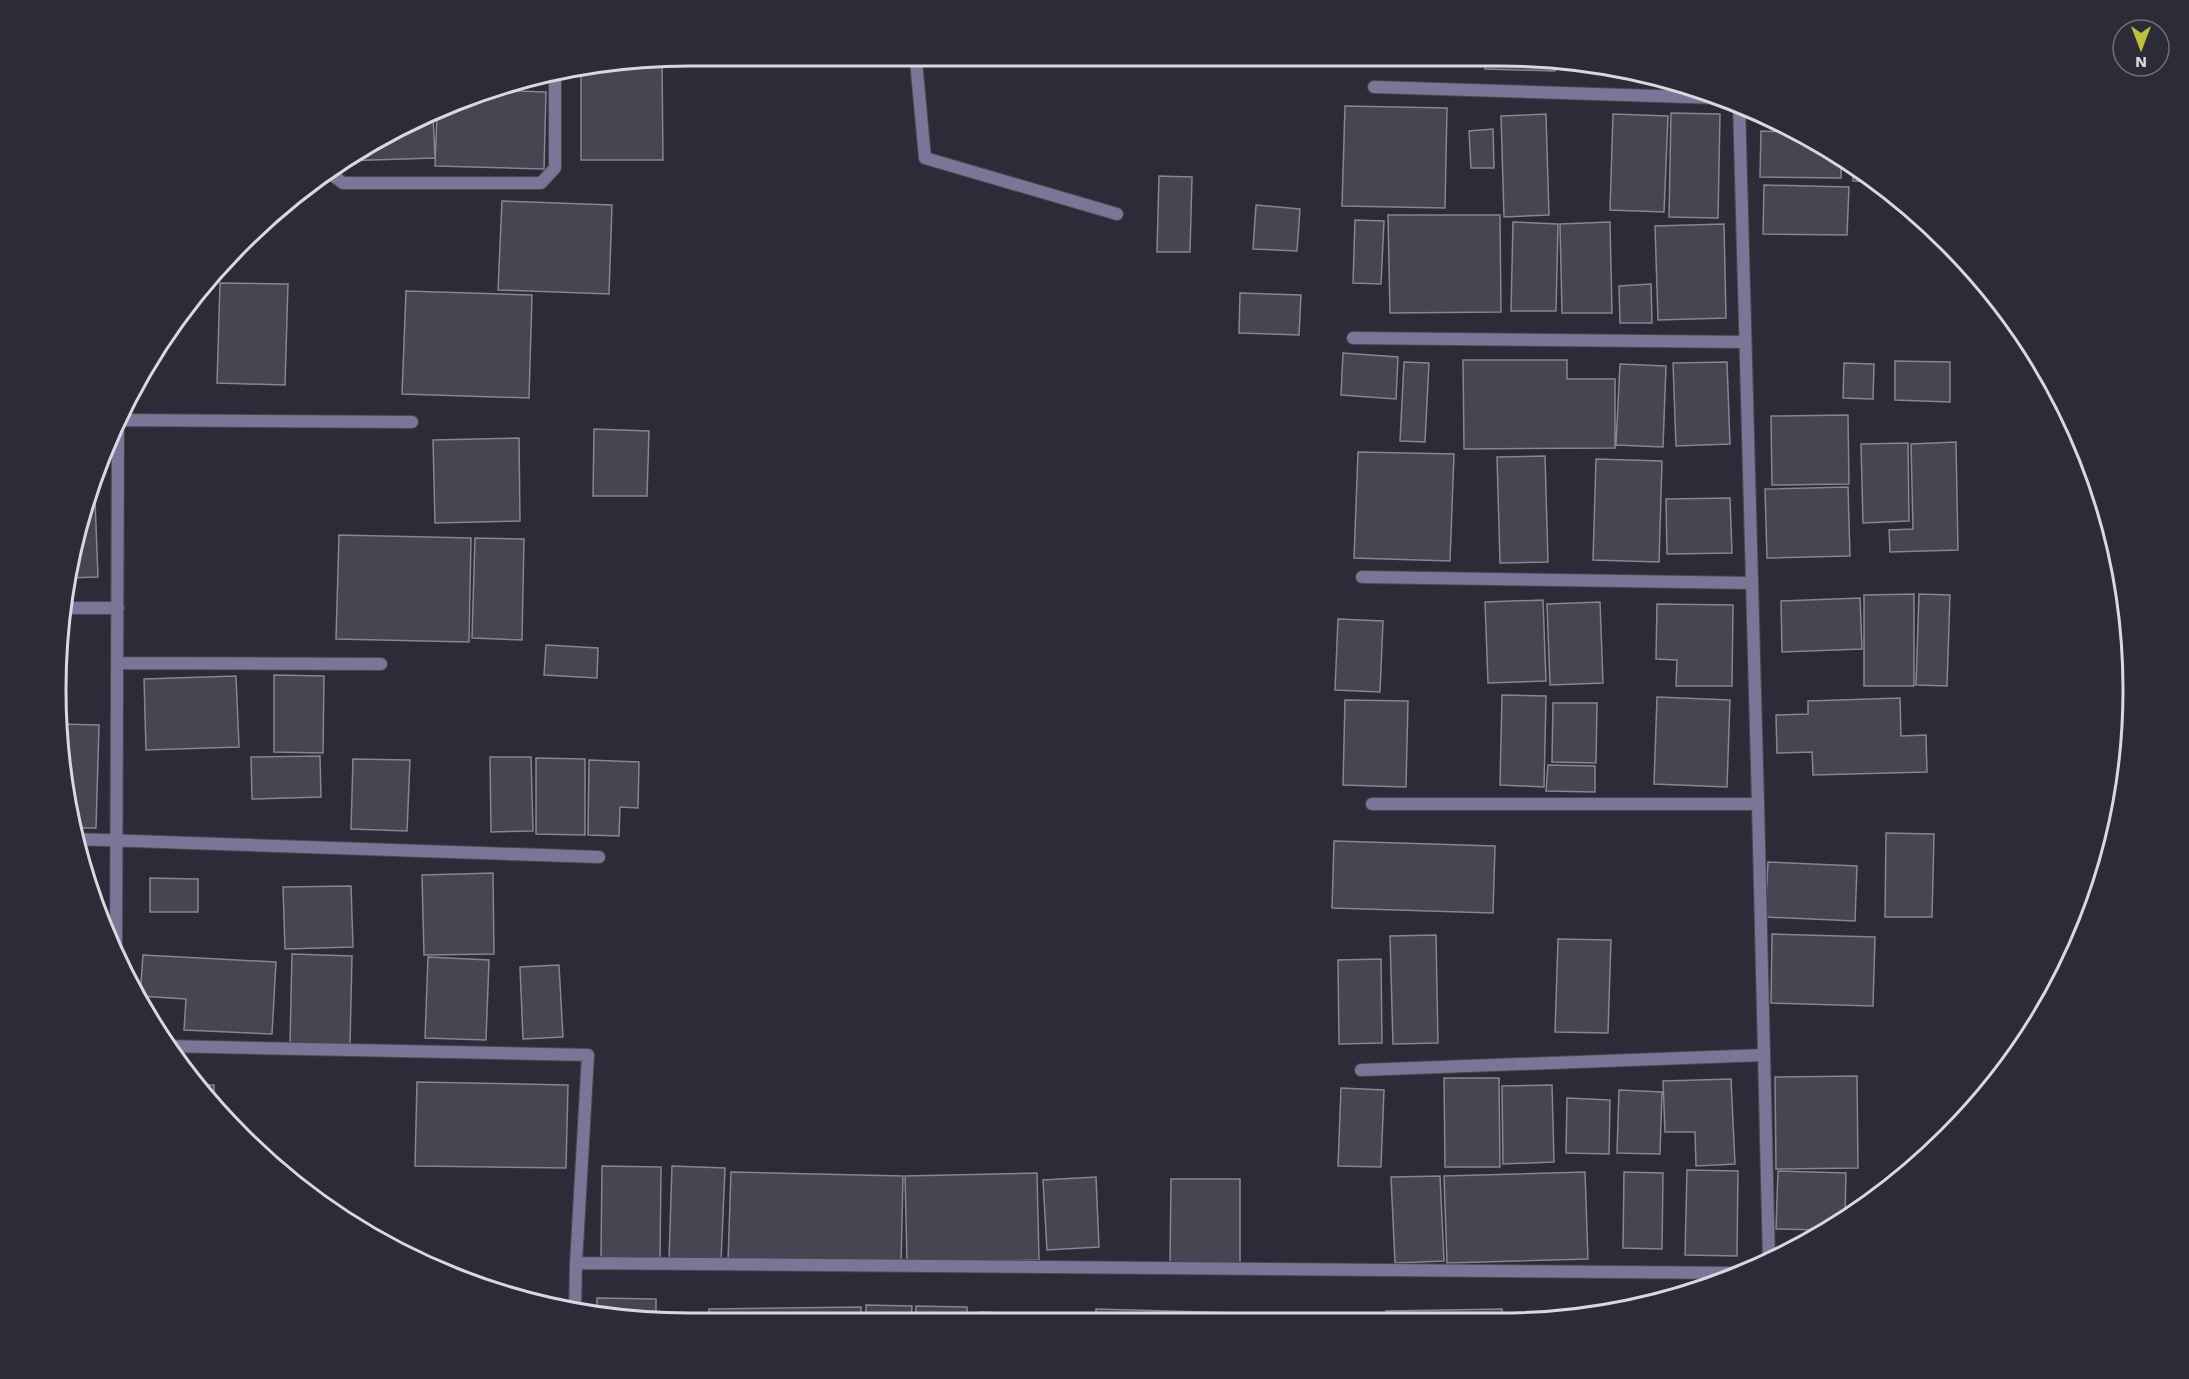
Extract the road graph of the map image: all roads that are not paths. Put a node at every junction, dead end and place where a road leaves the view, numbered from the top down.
1 (916, 66) edge
2 (555, 81) edge
3 (1374, 87) dead end
4 (1694, 97) edge
5 (1738, 113) edge
6 (335, 177) edge
7 (1117, 214) dead end
8 (1353, 338) dead end
9 (1745, 342) junction
10 (127, 421) edge
11 (412, 422) dead end
12 (119, 438) edge
13 (1362, 577) dead end
14 (1752, 583) junction
15 (71, 608) edge
16 (118, 608) junction
17 (117, 663) junction
18 (381, 664) dead end
19 (1372, 804) dead end
20 (1758, 804) junction
21 (84, 839) edge
22 (116, 840) junction
23 (599, 857) dead end
24 (116, 935) edge
25 (178, 1046) edge
26 (1764, 1054) junction
27 (1361, 1070) dead end
28 (1768, 1252) edge
29 (576, 1263) junction
30 (1719, 1273) edge
31 (575, 1302) edge

1 - 7 street
2 - 6 street
3 - 4 street
5 - 9 street
8 - 9 street
9 - 14 street
10 - 11 street
12 - 16 street
13 - 14 street
14 - 20 street
15 - 16 street
16 - 17 street
17 - 18 street
17 - 22 street
19 - 20 street
20 - 26 street
21 - 22 street
22 - 23 street
22 - 24 street
25 - 29 street
26 - 27 street
26 - 28 street
29 - 30 street
29 - 31 street

